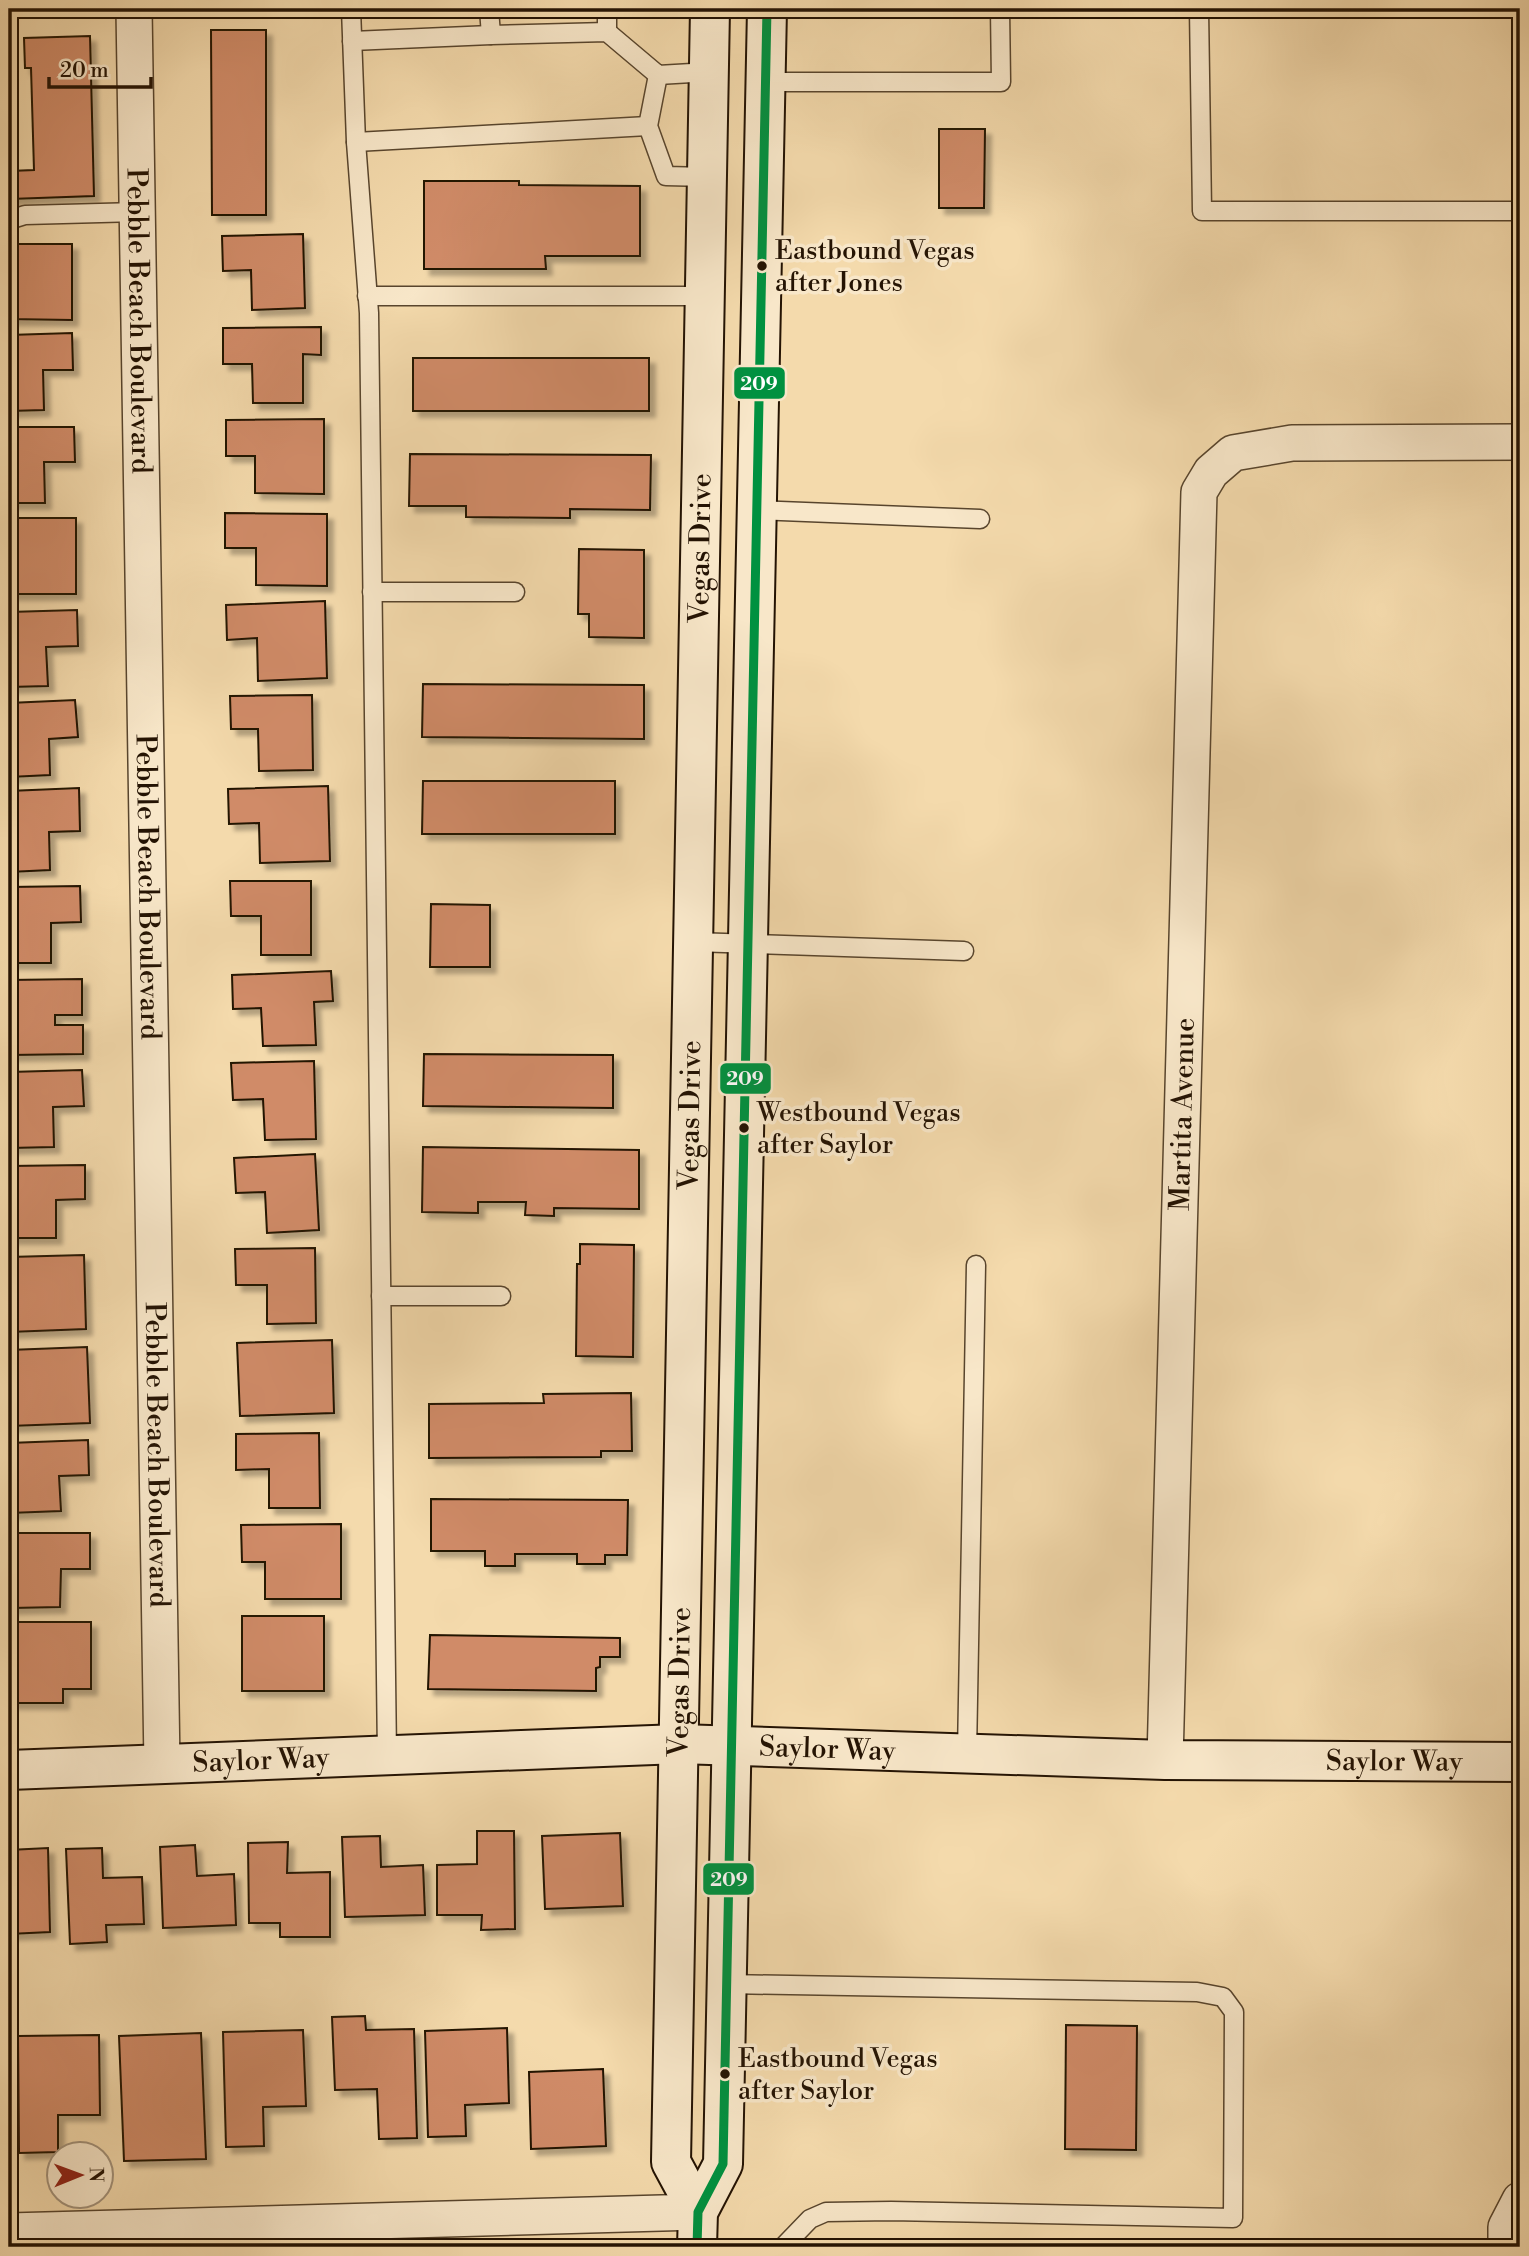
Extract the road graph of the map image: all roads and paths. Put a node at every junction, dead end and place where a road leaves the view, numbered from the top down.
1 (134, 9) edge
2 (351, 9) edge
3 (489, 9) edge
4 (607, 9) edge
5 (710, 9) edge
6 (767, 9) edge
7 (1000, 9) edge
8 (1199, 9) edge
9 (607, 32) junction
10 (491, 35) junction
11 (352, 41) junction
12 (709, 72) junction
13 (658, 75) junction
14 (766, 82) junction
15 (648, 126) junction
16 (356, 142) junction
17 (707, 177) junction
18 (1520, 211) edge
19 (138, 212) junction
20 (9, 220) edge
21 (367, 296) junction
22 (705, 296) junction
23 (1520, 442) edge
24 (757, 510) junction
25 (980, 519) dead end
26 (516, 592) dead end
27 (372, 593) junction
28 (693, 942) junction
29 (748, 944) junction
30 (964, 951) dead end
31 (976, 1265) dead end
32 (381, 1296) junction
33 (501, 1296) dead end
34 (679, 1744) junction
35 (732, 1744) junction
36 (967, 1753) junction
37 (387, 1756) junction
38 (1164, 1760) junction
39 (1520, 1762) edge
40 (162, 1765) junction
41 (9, 1770) edge
42 (727, 1984) junction
43 (1520, 2200) edge
44 (698, 2230) edge
45 (9, 2231) edge
46 (783, 2247) edge
47 (1506, 2247) edge

1 - 19 street, Pebble Beach Boulevard
2 - 11 lane
3 - 10 lane
4 - 9 lane
5 - 12 main road, Vegas Drive
6 - 14 main road, Vegas Drive
7 - 14 lane
8 - 18 lane
9 - 10 lane
9 - 13 lane
10 - 11 lane
11 - 16 lane
12 - 13 lane
12 - 17 main road, Vegas Drive
13 - 15 lane
14 - 24 main road, Vegas Drive
15 - 16 lane
15 - 17 lane
16 - 21 lane
17 - 22 main road, Vegas Drive
19 - 20 lane
19 - 40 street, Pebble Beach Boulevard
21 - 22 lane
21 - 27 lane
22 - 28 main road, Vegas Drive
23 - 38 street, Martita Avenue
24 - 25 lane
24 - 29 main road, Vegas Drive
26 - 27 lane
27 - 32 lane
28 - 29 lane
28 - 34 main road, Vegas Drive
29 - 30 lane
29 - 35 main road, Vegas Drive
31 - 36 lane
32 - 33 lane
32 - 37 lane
34 - 35 main road, Saylor Way
34 - 37 main road, Saylor Way
34 - 44 main road, Vegas Drive
35 - 36 main road, Saylor Way
35 - 42 main road, Vegas Drive
36 - 38 main road, Saylor Way
37 - 40 main road, Saylor Way
38 - 39 main road, Saylor Way
40 - 41 main road, Saylor Way
42 - 44 main road, Vegas Drive
42 - 46 lane
43 - 47 street
44 - 45 street

